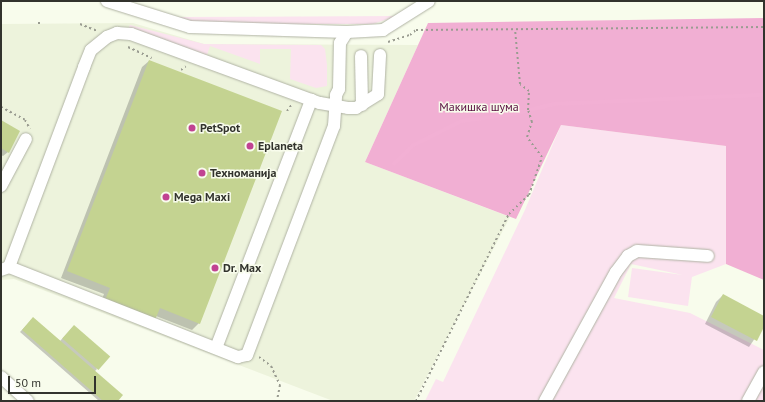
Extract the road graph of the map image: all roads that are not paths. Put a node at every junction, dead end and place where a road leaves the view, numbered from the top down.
1 (107, 1) edge
2 (429, 1) edge
3 (324, 31) junction
4 (347, 32) junction
5 (380, 55) dead end
6 (361, 56) dead end
7 (311, 100) junction
8 (336, 100) junction
9 (362, 105) junction
10 (26, 139) road end
11 (1, 186) edge
12 (708, 256) dead end
13 (5, 268) edge
14 (216, 348) junction
15 (764, 372) edge
16 (1, 378) edge
17 (28, 401) edge
18 (545, 401) edge
19 (748, 401) edge

1 - 3 street
2 - 4 street
3 - 4 street
3 - 8 street
4 - 8 street
5 - 9 street
6 - 9 street
7 - 8 street
7 - 13 street
7 - 14 street
8 - 9 street
8 - 14 street
10 - 11 street
12 - 18 street
13 - 14 street
15 - 19 street
16 - 17 street

